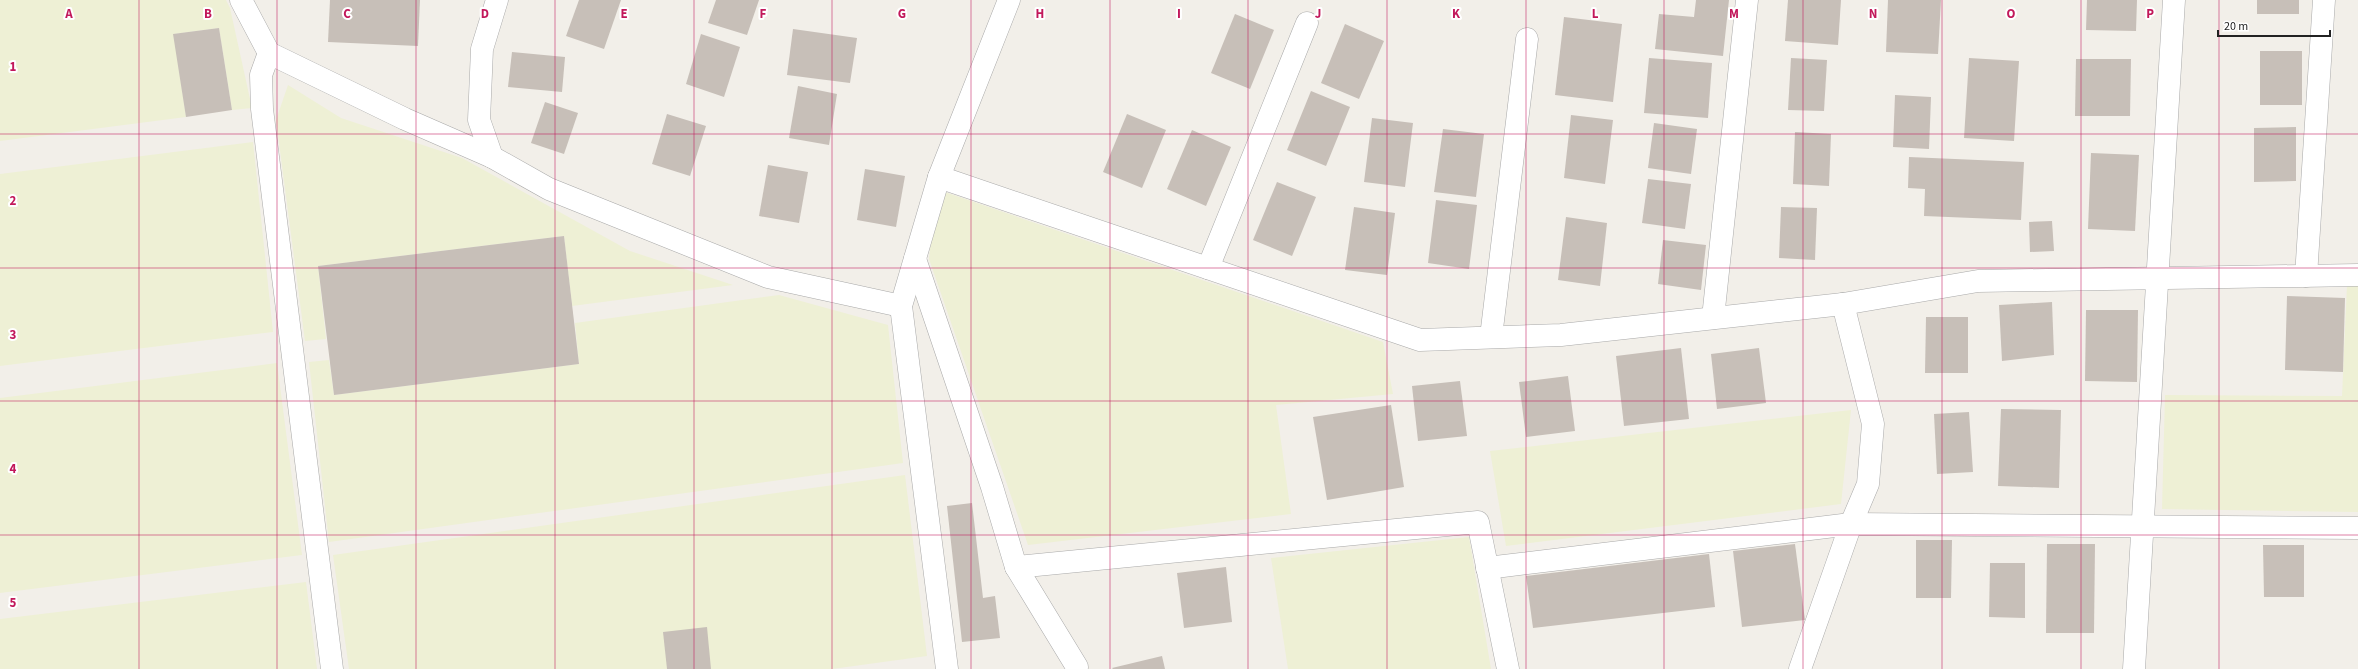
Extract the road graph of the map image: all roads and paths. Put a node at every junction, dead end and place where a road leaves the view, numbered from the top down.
1 (241, 0) edge
2 (497, 0) edge
3 (1009, 0) edge
4 (1747, 0) edge
5 (2174, 0) edge
6 (2324, 0) edge
7 (1307, 23) dead end
8 (1527, 39) dead end
9 (269, 53) junction
10 (492, 157) junction
11 (939, 177) junction
12 (915, 259) junction
13 (1208, 268) junction
14 (2358, 275) edge
15 (2306, 276) junction
16 (2157, 280) junction
17 (1843, 304) junction
18 (901, 306) junction
19 (1713, 318) junction
20 (1491, 338) junction
21 (1851, 524) junction
22 (2143, 524) junction
23 (2358, 528) edge
24 (1016, 567) junction
25 (1487, 568) junction
26 (1077, 667) dead end
27 (332, 669) edge
28 (948, 669) edge
29 (1508, 669) edge
30 (1800, 669) edge
31 (2134, 669) edge

1 - 9 street
2 - 10 street
3 - 11 street
4 - 19 street
5 - 16 street
6 - 15 street
7 - 13 street
8 - 20 street
9 - 10 street
9 - 27 street
10 - 18 street
11 - 12 street
11 - 13 street
12 - 18 street
12 - 24 street
13 - 20 street
14 - 15 street
15 - 16 street
16 - 17 street
16 - 22 street
17 - 19 street
17 - 21 street
18 - 28 street
19 - 20 street
21 - 22 street
21 - 25 street
21 - 30 street
22 - 23 street
22 - 31 street
24 - 25 street
24 - 26 street
25 - 29 street

